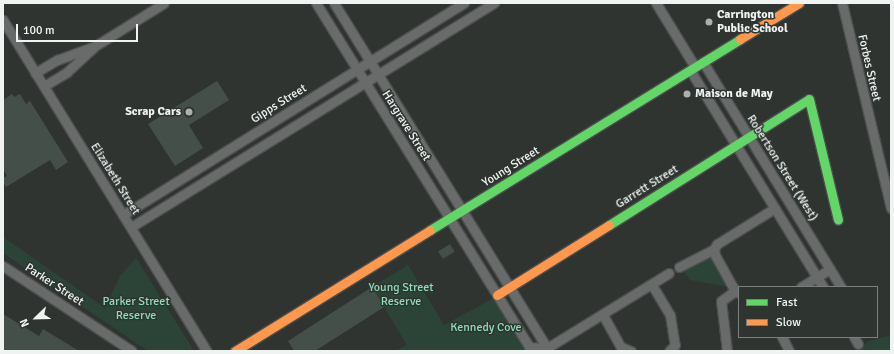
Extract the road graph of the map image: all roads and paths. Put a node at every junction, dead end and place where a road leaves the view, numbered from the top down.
1 (164, 3) edge
2 (316, 3) edge
3 (334, 3) edge
4 (464, 3) edge
5 (494, 3) edge
6 (656, 3) edge
7 (799, 3) edge
8 (842, 3) edge
9 (447, 13) junction
10 (3, 20) edge
11 (455, 27) junction
12 (95, 46) junction
13 (370, 61) junction
14 (696, 67) junction
15 (357, 69) junction
16 (35, 73) junction
17 (378, 75) junction
18 (365, 83) junction
19 (44, 86) junction
20 (749, 137) junction
21 (736, 145) junction
22 (775, 208) junction
23 (891, 208) edge
24 (462, 211) junction
25 (123, 215) junction
26 (450, 219) junction
27 (838, 220) dead end
28 (131, 227) junction
29 (714, 249) junction
30 (488, 253) junction
31 (476, 261) junction
32 (3, 266) edge
33 (679, 267) dead end
34 (830, 269) junction
35 (669, 272) dead end
36 (817, 277) junction
37 (652, 285) junction
38 (803, 286) edge
39 (822, 286) edge
40 (840, 286) edge
41 (509, 287) junction
42 (737, 292) edge
43 (497, 295) junction
44 (603, 315) junction
45 (782, 338) edge
46 (855, 338) edge
47 (858, 338) edge
48 (547, 348) junction
49 (132, 351) edge
50 (207, 351) edge
51 (235, 351) edge
52 (631, 351) edge
53 (669, 351) edge
54 (727, 351) edge
55 (789, 351) edge

1 - 12 street
2 - 15 street, Hargrave Street
3 - 13 street, Hargrave Street
4 - 9 street, Gipps Street
5 - 11 street
6 - 14 street, Robertson Street (West)
7 - 14 main road, Young Street
8 - 23 street, Forbes Street
9 - 11 street
9 - 13 street, Gipps Street
10 - 16 street, Elizabeth Street
11 - 17 street
12 - 16 street
12 - 19 street
13 - 15 street, Gipps Street
13 - 17 street, Hargrave Street
14 - 20 street, Robertson Street (West)
14 - 21 street, Robertson Street (West)
14 - 24 main road, Young Street
15 - 18 street, Hargrave Street
15 - 25 street, Gipps Street
16 - 19 street, Elizabeth Street
17 - 18 street
17 - 24 street, Hargrave Street
18 - 26 street, Hargrave Street
18 - 28 street
19 - 25 street, Elizabeth Street
20 - 21 main road, Garrett Street
20 - 27 main road, Garrett Street
20 - 34 street, Robertson Street (West)
21 - 22 street, Robertson Street (West)
21 - 41 main road, Garrett Street
22 - 29 street
22 - 36 street, Robertson Street (West)
24 - 26 main road, Young Street
24 - 30 street, Hargrave Street
25 - 28 street, Elizabeth Street
26 - 31 street, Hargrave Street
26 - 51 main road, Young Street
28 - 50 street, Elizabeth Street
29 - 33 street
29 - 42 street
30 - 31 street
30 - 41 street, Hargrave Street
31 - 43 street, Hargrave Street
32 - 49 street, Parker Street
34 - 36 street
34 - 40 street, Robertson Street (West)
35 - 37 street
36 - 38 street
36 - 39 street, Robertson Street (West)
37 - 44 street
37 - 53 street
41 - 43 main road, Garrett Street
41 - 48 street, Hargrave Street
42 - 54 street
43 - 48 street, Hargrave Street
44 - 48 street
44 - 52 street
45 - 55 street
46 - 47 street

